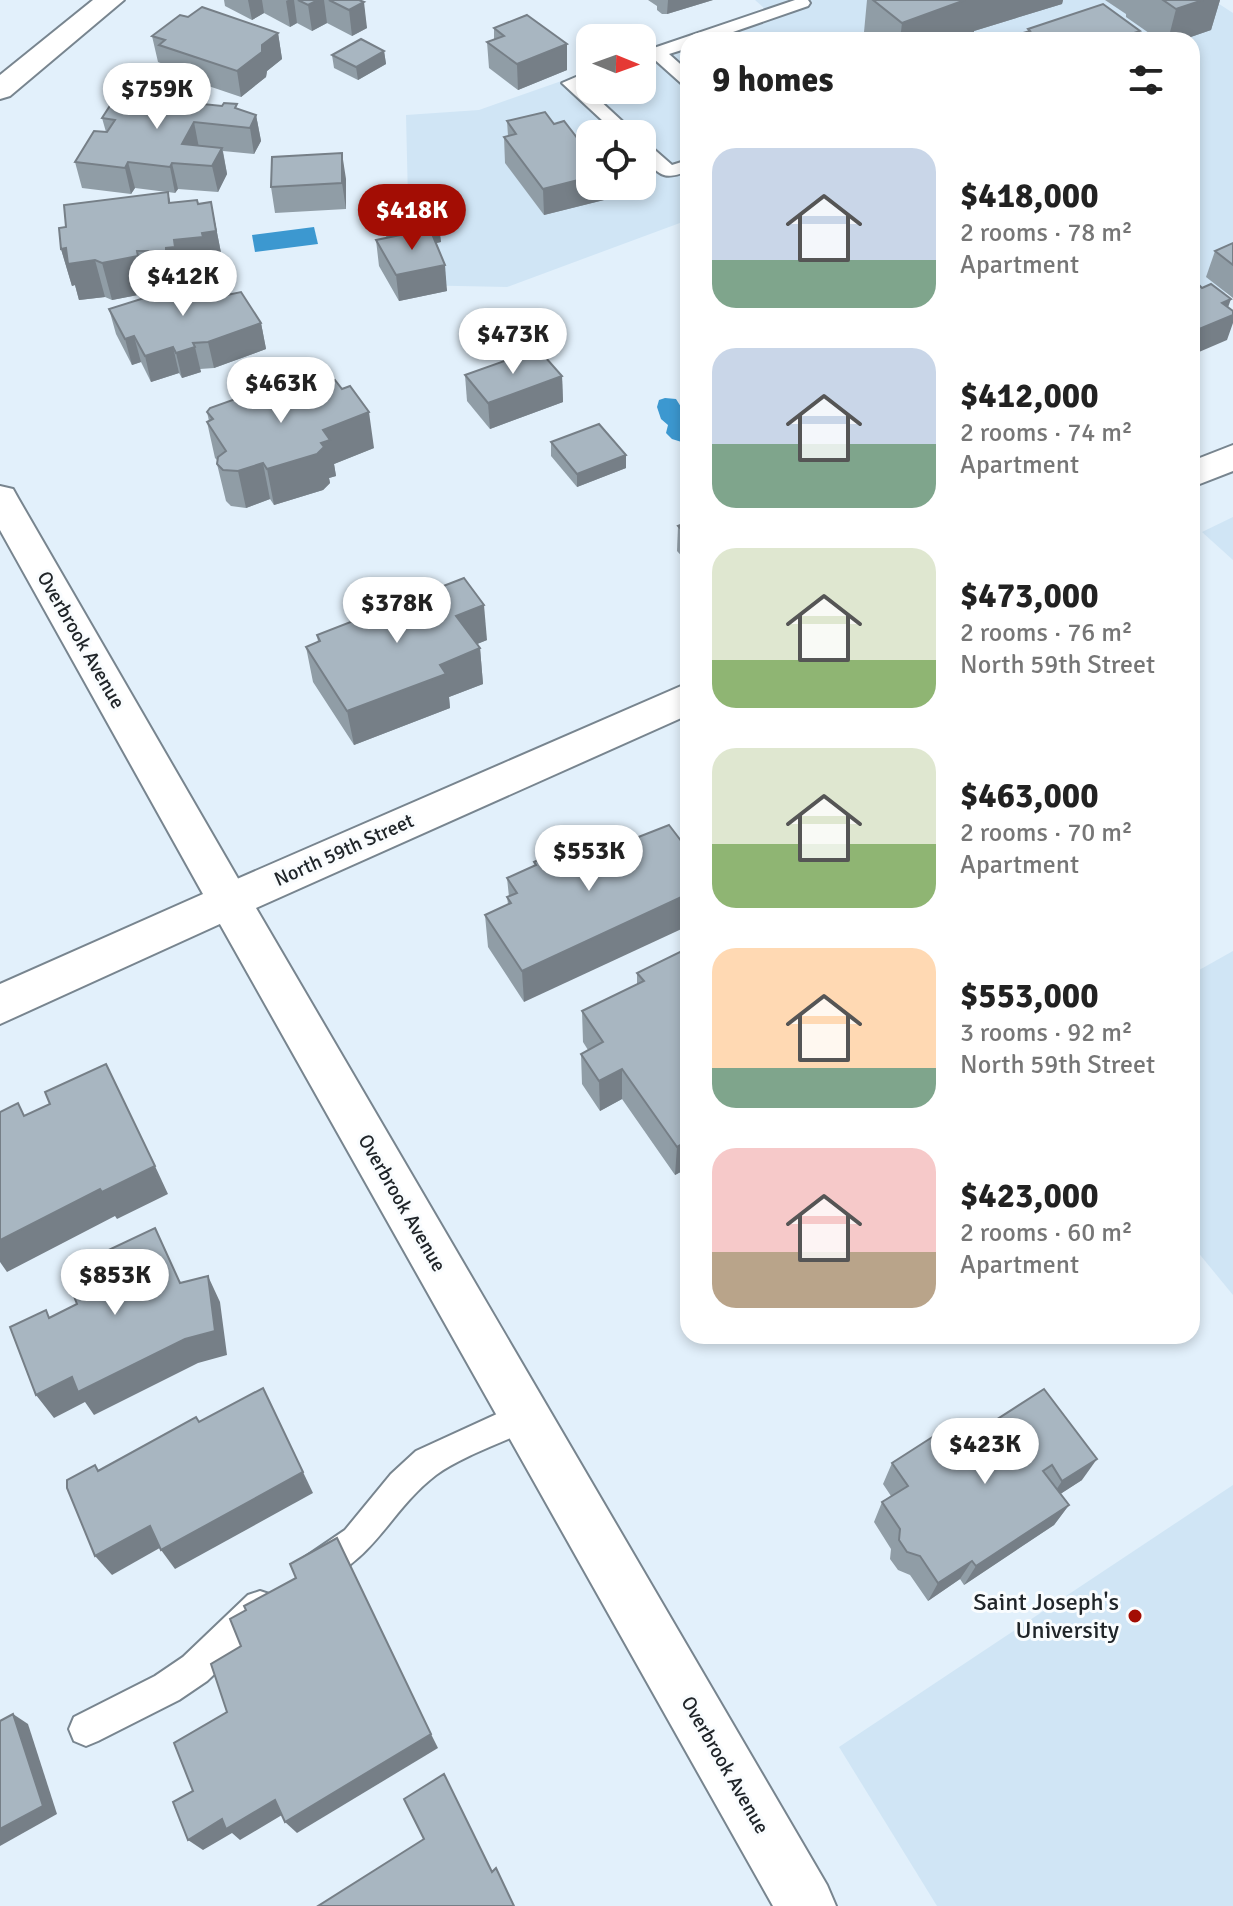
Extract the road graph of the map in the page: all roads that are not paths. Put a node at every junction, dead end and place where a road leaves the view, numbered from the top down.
1 (110, 0) edge
2 (804, 1) edge
3 (738, 25) junction
4 (717, 32) edge
5 (746, 32) edge
6 (680, 45) edge
7 (656, 54) edge
8 (656, 60) edge
9 (680, 75) edge
10 (0, 90) edge
11 (594, 104) edge
12 (612, 120) edge
13 (656, 160) edge
14 (680, 168) edge
15 (1233, 457) edge
16 (1200, 471) edge
17 (0, 498) edge
18 (680, 702) edge
19 (229, 901) junction
20 (0, 1005) edge
21 (525, 1416) junction
22 (86, 1729) dead end
23 (806, 1906) edge

1 - 10 street
2 - 3 lane
3 - 4 lane
3 - 5 lane
6 - 7 lane
8 - 9 lane
11 - 12 lane
13 - 14 lane
15 - 16 street
17 - 19 street, Overbrook Avenue
18 - 19 street, North 59th Street
19 - 20 street, North 59th Street
19 - 21 street, Overbrook Avenue
21 - 22 lane
21 - 23 street, Overbrook Avenue

